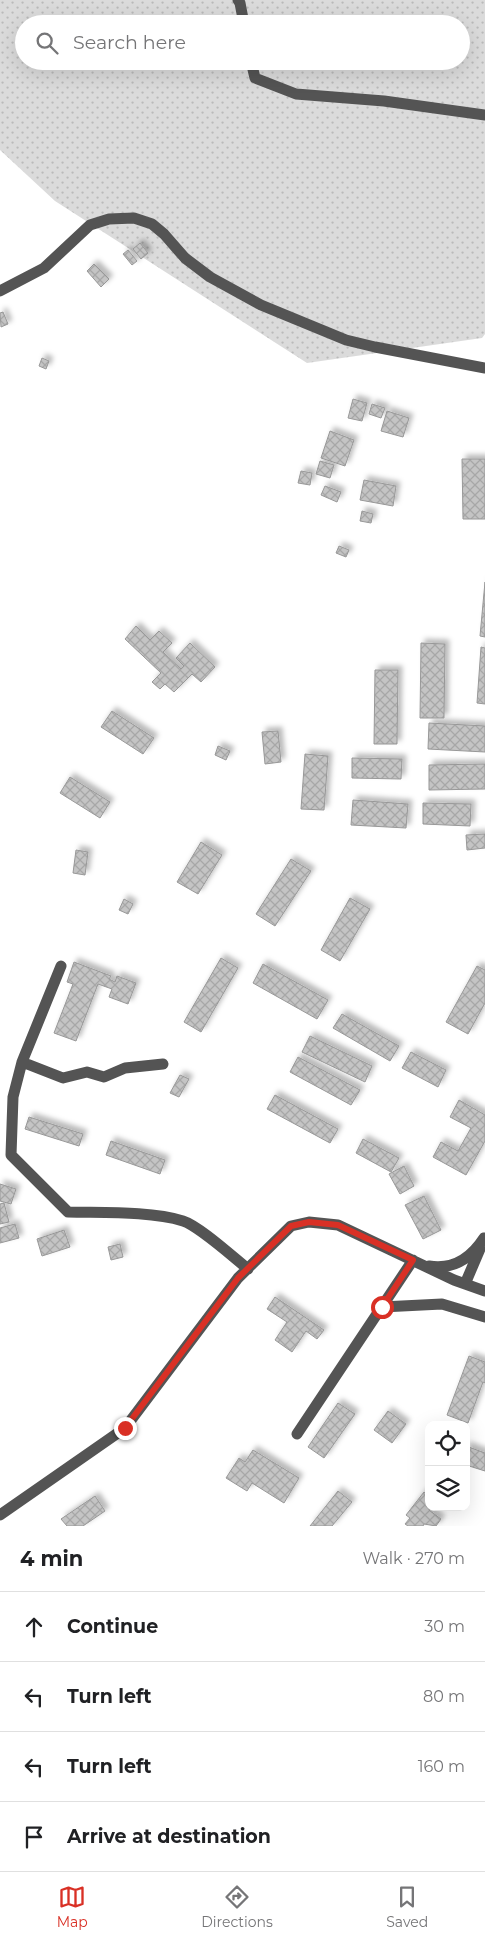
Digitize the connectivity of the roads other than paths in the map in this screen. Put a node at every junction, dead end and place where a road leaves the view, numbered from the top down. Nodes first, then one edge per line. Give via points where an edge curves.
1 (238, 0) edge
2 (242, 15) edge
3 (253, 70) edge
4 (485, 115) edge
5 (0, 291) edge
6 (485, 368) edge
7 (61, 966) dead end
8 (22, 1062) junction
9 (163, 1064) dead end
10 (485, 1237) edge
11 (417, 1263) junction
12 (248, 1269) junction
13 (465, 1284) junction
14 (485, 1292) edge
15 (382, 1307) junction
16 (485, 1317) edge
17 (297, 1434) dead end
18 (0, 1515) edge

1 - 2 street
3 - 4 street via 255,78 296,94 384,101
5 - 6 street via 44,268 90,225 108,218 134,218 152,224 184,258 210,277 260,304 346,340
7 - 8 street
8 - 9 street via 63,1078 87,1072 104,1076 125,1068
8 - 12 street via 13,1098 11,1155 68,1212 146,1215 184,1221
10 - 11 street via 470,1255 451,1266
10 - 13 street
11 - 12 street via 338,1225 309,1222 291,1226
11 - 13 street
11 - 15 street
12 - 18 street via 125,1428
13 - 14 street
15 - 16 street via 442,1304
15 - 17 street

